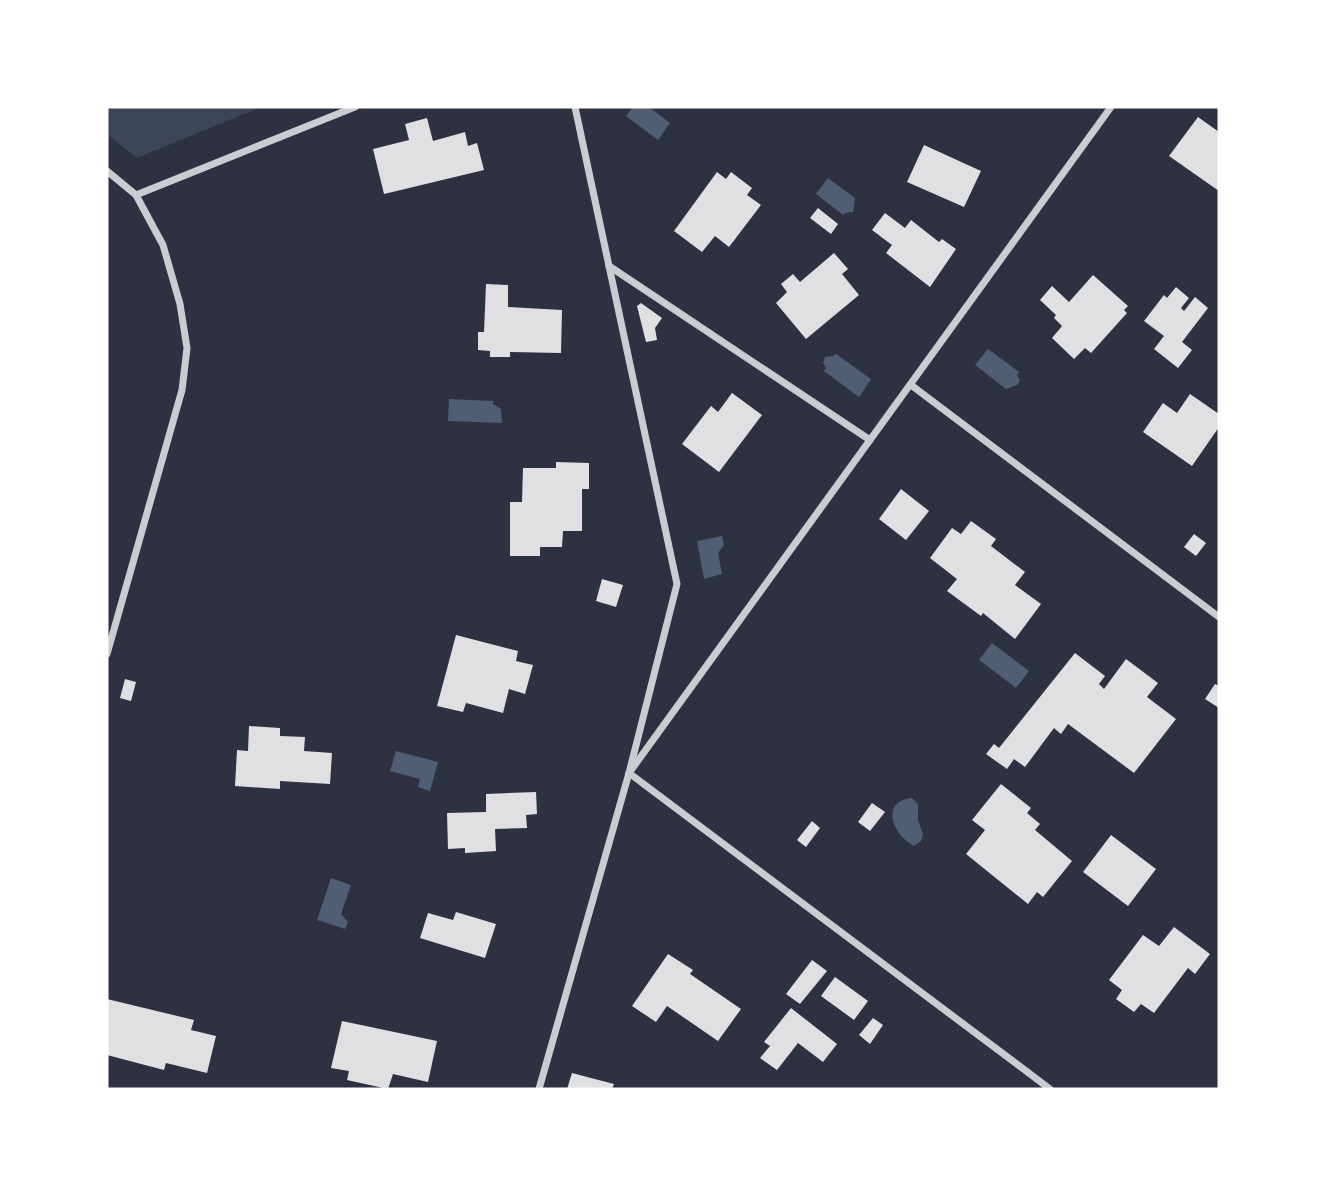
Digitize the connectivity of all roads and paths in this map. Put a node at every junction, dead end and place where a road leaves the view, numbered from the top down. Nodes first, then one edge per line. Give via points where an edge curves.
1 (355, 107) edge
2 (575, 107) edge
3 (1111, 107) edge
4 (107, 171) edge
5 (136, 195) junction
6 (609, 266) junction
7 (911, 385) junction
8 (870, 440) junction
9 (1219, 617) edge
10 (107, 654) edge
11 (629, 773) junction
12 (540, 1089) edge
13 (1050, 1089) edge

1 - 5 street
2 - 6 street
3 - 7 street
4 - 5 street
5 - 10 street via 163,244 187,348 182,390
6 - 8 street
6 - 11 street via 677,584
7 - 8 street
7 - 9 street
8 - 11 street
11 - 12 street
11 - 13 street

